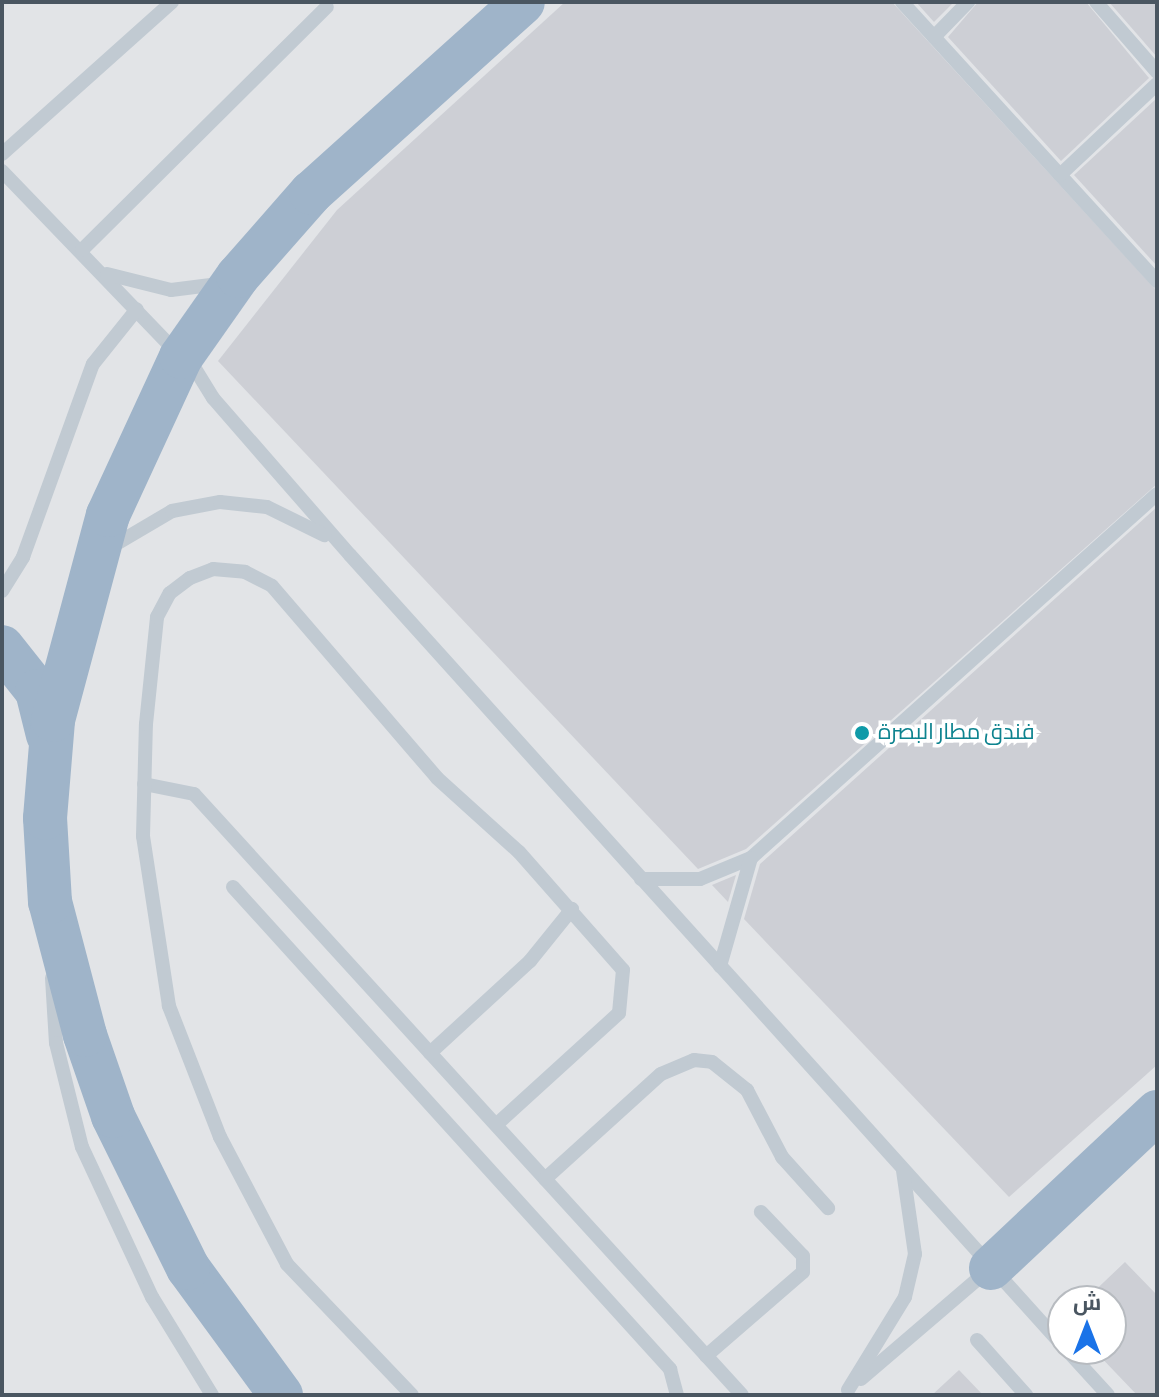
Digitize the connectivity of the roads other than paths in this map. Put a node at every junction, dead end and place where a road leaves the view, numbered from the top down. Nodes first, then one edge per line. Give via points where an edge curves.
1 (172, 2) edge
2 (523, 2) edge
3 (902, 2) edge
4 (968, 2) edge
5 (1096, 2) edge
6 (327, 7) dead end
7 (934, 37) junction
8 (1157, 72) edge
9 (1157, 84) edge
10 (2, 154) edge
11 (2, 171) edge
12 (1060, 175) junction
13 (82, 250) junction
14 (103, 273) junction
15 (238, 276) junction
16 (1157, 281) edge
17 (137, 309) junction
18 (183, 354) junction
19 (1157, 494) edge
20 (350, 555) junction
21 (93, 563) junction
22 (2, 591) edge
23 (2, 647) edge
24 (49, 776) junction
25 (144, 784) junction
26 (751, 858) junction
27 (641, 879) junction
28 (233, 887) dead end
29 (50, 902) junction
30 (572, 909) junction
31 (720, 966) junction
32 (430, 1053) junction
33 (1157, 1112) edge
34 (496, 1125) junction
35 (901, 1166) junction
36 (545, 1179) junction
37 (828, 1208) dead end
38 (761, 1212) dead end
39 (991, 1268) junction
40 (1047, 1329) edge
41 (977, 1340) dead end
42 (706, 1356) junction
43 (1080, 1365) edge
44 (845, 1392) edge
45 (212, 1395) edge
46 (281, 1395) edge
47 (412, 1395) edge
48 (677, 1395) edge
49 (742, 1395) edge
50 (1026, 1395) edge
51 (1108, 1395) edge

1 - 10 lane
2 - 15 highway via 311,193
3 - 7 lane
4 - 7 lane
5 - 8 lane
6 - 13 lane
7 - 12 lane
9 - 12 lane
11 - 13 lane
12 - 16 lane
13 - 14 lane
14 - 15 lane via 171,290
14 - 17 lane
15 - 18 highway
17 - 18 lane
17 - 22 lane via 93,364 23,557
18 - 20 lane via 213,398
18 - 21 highway via 129,461
19 - 26 lane
20 - 21 lane via 312,526 267,507 220,502 172,511 129,531
20 - 27 lane
21 - 24 highway via 67,649
23 - 24 highway via 37,691 47,725
24 - 29 highway
25 - 30 lane via 157,617 170,593 190,578 213,569 245,572 292,606 437,778
25 - 32 lane via 194,794
25 - 47 lane via 157,957 220,1137 287,1264
26 - 27 lane via 700,879
26 - 31 lane
27 - 31 lane
28 - 48 lane via 670,1369
29 - 45 lane via 56,1043 82,1147 152,1297
29 - 46 highway via 85,1035 145,1189 188,1268
30 - 32 lane via 530,961
30 - 34 lane via 623,970 619,1013
31 - 35 lane
32 - 34 lane
33 - 39 highway
34 - 36 lane
35 - 39 lane
35 - 44 lane via 914,1209 915,1254 905,1297
36 - 37 lane via 661,1074 694,1060 712,1062 747,1090 782,1157
36 - 42 lane
38 - 42 lane via 803,1256 803,1272
39 - 40 lane
39 - 44 lane
41 - 50 lane
42 - 49 lane
43 - 51 lane

